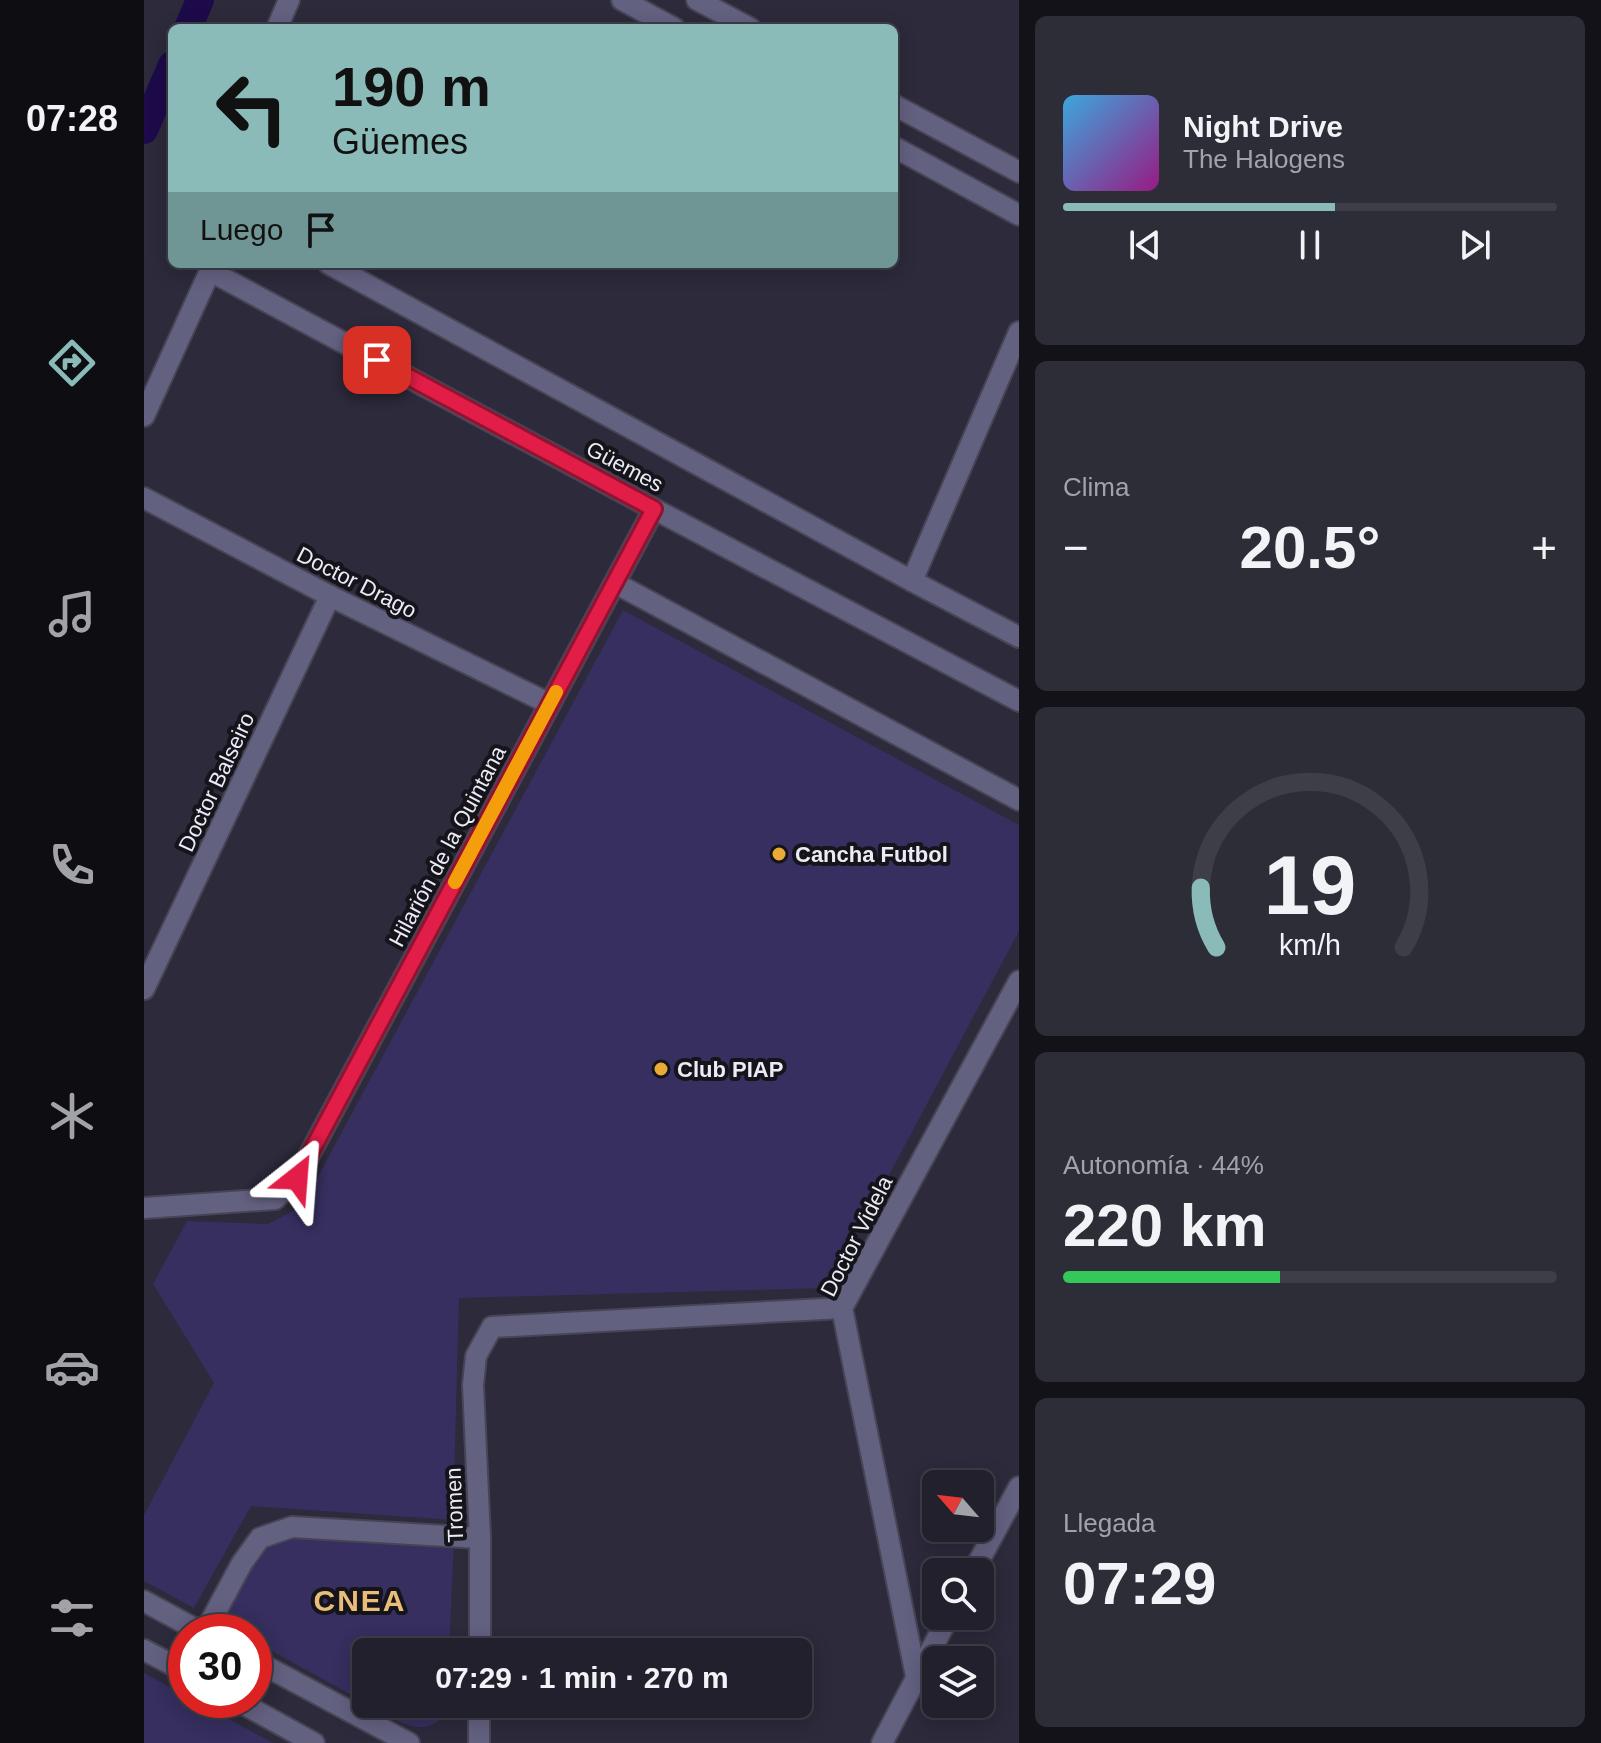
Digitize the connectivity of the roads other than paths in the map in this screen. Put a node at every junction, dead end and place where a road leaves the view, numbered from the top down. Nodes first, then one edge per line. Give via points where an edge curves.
1 (289, 0) edge
2 (622, 0) edge
3 (697, 0) edge
4 (279, 24) edge
5 (667, 24) edge
6 (742, 24) edge
7 (898, 107) edge
8 (898, 149) edge
9 (1019, 172) edge
10 (1019, 215) edge
11 (336, 268) edge
12 (1019, 332) edge
13 (144, 416) edge
14 (144, 498) edge
15 (654, 509) junction
16 (912, 581) junction
17 (615, 583) junction
18 (330, 596) junction
19 (1019, 637) edge
20 (1019, 701) edge
21 (550, 704) junction
22 (1019, 800) edge
23 (1019, 981) edge
24 (144, 989) edge
25 (144, 1208) edge
26 (842, 1308) junction
27 (1019, 1487) edge
28 (480, 1538) junction
29 (981, 1558) edge
30 (144, 1601) edge
31 (169, 1614) edge
32 (213, 1614) edge
33 (941, 1630) edge
34 (480, 1638) edge
35 (144, 1650) edge
36 (168, 1662) edge
37 (272, 1670) edge
38 (916, 1676) junction
39 (269, 1718) edge
40 (479, 1718) edge
41 (314, 1743) edge
42 (409, 1743) edge
43 (479, 1743) edge
44 (882, 1743) edge

1 - 4 street
2 - 5 street
3 - 6 street
7 - 9 street
8 - 10 street
11 - 16 street
12 - 16 street
13 - 15 street, Güemes via 210,271
14 - 18 street, Doctor Drago
15 - 17 street, Hilarión de la Quintana
15 - 20 street, Güemes
16 - 19 street
17 - 21 street, Hilarión de la Quintana
17 - 22 street
18 - 21 street, Doctor Drago
18 - 24 street, Doctor Balseiro
21 - 25 street, Hilarión de la Quintana via 297,1178 275,1199
23 - 26 street, Doctor Videla
26 - 28 street, Tromen via 492,1327 476,1356 473,1385
26 - 38 street, Doctor Videla
27 - 29 street
28 - 32 street via 292,1527 260,1538
28 - 34 street, Tromen
30 - 31 street
33 - 38 street
35 - 36 street
37 - 42 street
38 - 44 street
39 - 41 street
40 - 43 street

